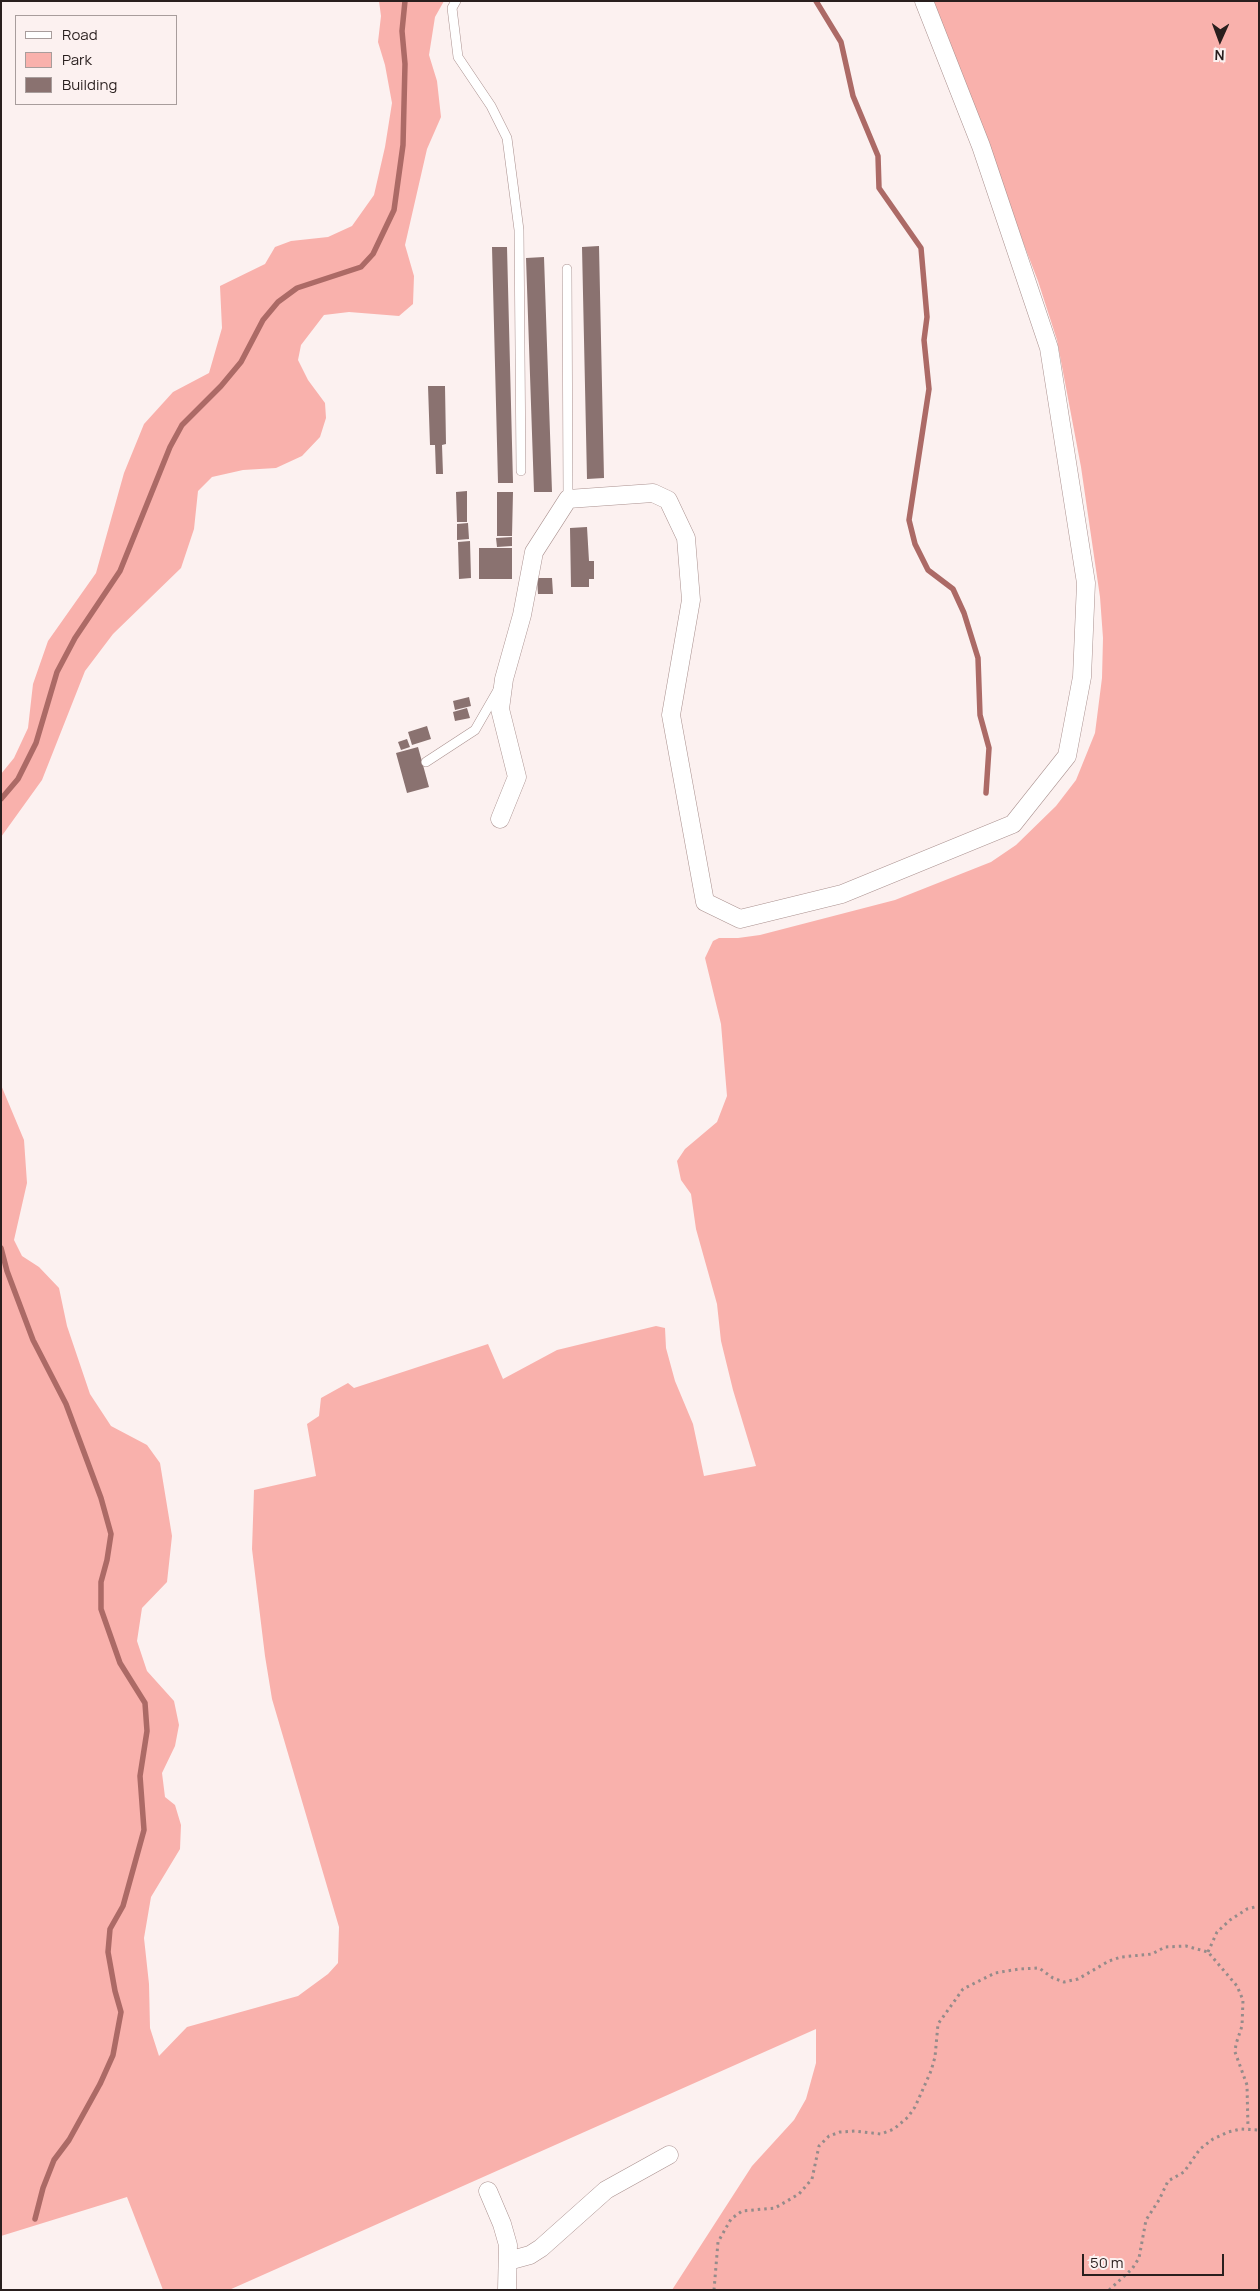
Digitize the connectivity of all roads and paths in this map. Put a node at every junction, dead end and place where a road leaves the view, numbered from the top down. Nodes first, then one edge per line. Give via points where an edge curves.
1 (456, 1) edge
2 (924, 1) edge
3 (566, 269) dead end
4 (521, 471) dead end
5 (568, 499) junction
6 (504, 679) junction
7 (426, 762) dead end
8 (500, 820) dead end
9 (1259, 1906) edge
10 (1208, 1952) junction
11 (1248, 2128) junction
12 (1259, 2130) edge
13 (669, 2155) dead end
14 (488, 2191) dead end
15 (508, 2261) junction
16 (507, 2290) edge
17 (714, 2290) edge
18 (1109, 2290) edge

1 - 4 lane via 452,8 458,57 491,106 507,138 519,230
2 - 5 street via 981,146 1049,348 1086,583 1082,677 1067,756 1013,824 842,894 740,919 705,902 671,715 691,600 686,538 668,500 653,493
3 - 5 lane
5 - 6 street via 534,552 522,615
6 - 7 lane via 475,730
6 - 8 street via 500,709 517,776
9 - 10 path via 1247,1909 1230,1920 1217,1932
10 - 11 path via 1237,1986 1243,2000 1242,2026 1235,2052 1247,2085
10 - 17 path via 1170,1946 1152,1954 1109,1961 1070,1981 1059,1981 1039,1968 1030,1968 995,1973 971,1984 959,1993 938,2024 931,2072 908,2117 894,2129 881,2134 855,2131 828,2136 819,2146 812,2179 800,2194 775,2208 738,2212 718,2242
11 - 12 path
11 - 18 path via 1213,2139 1200,2149 1184,2172 1168,2181 1146,2220 1139,2258
13 - 15 street via 606,2190 541,2248
14 - 15 street via 505,2234
15 - 16 street

